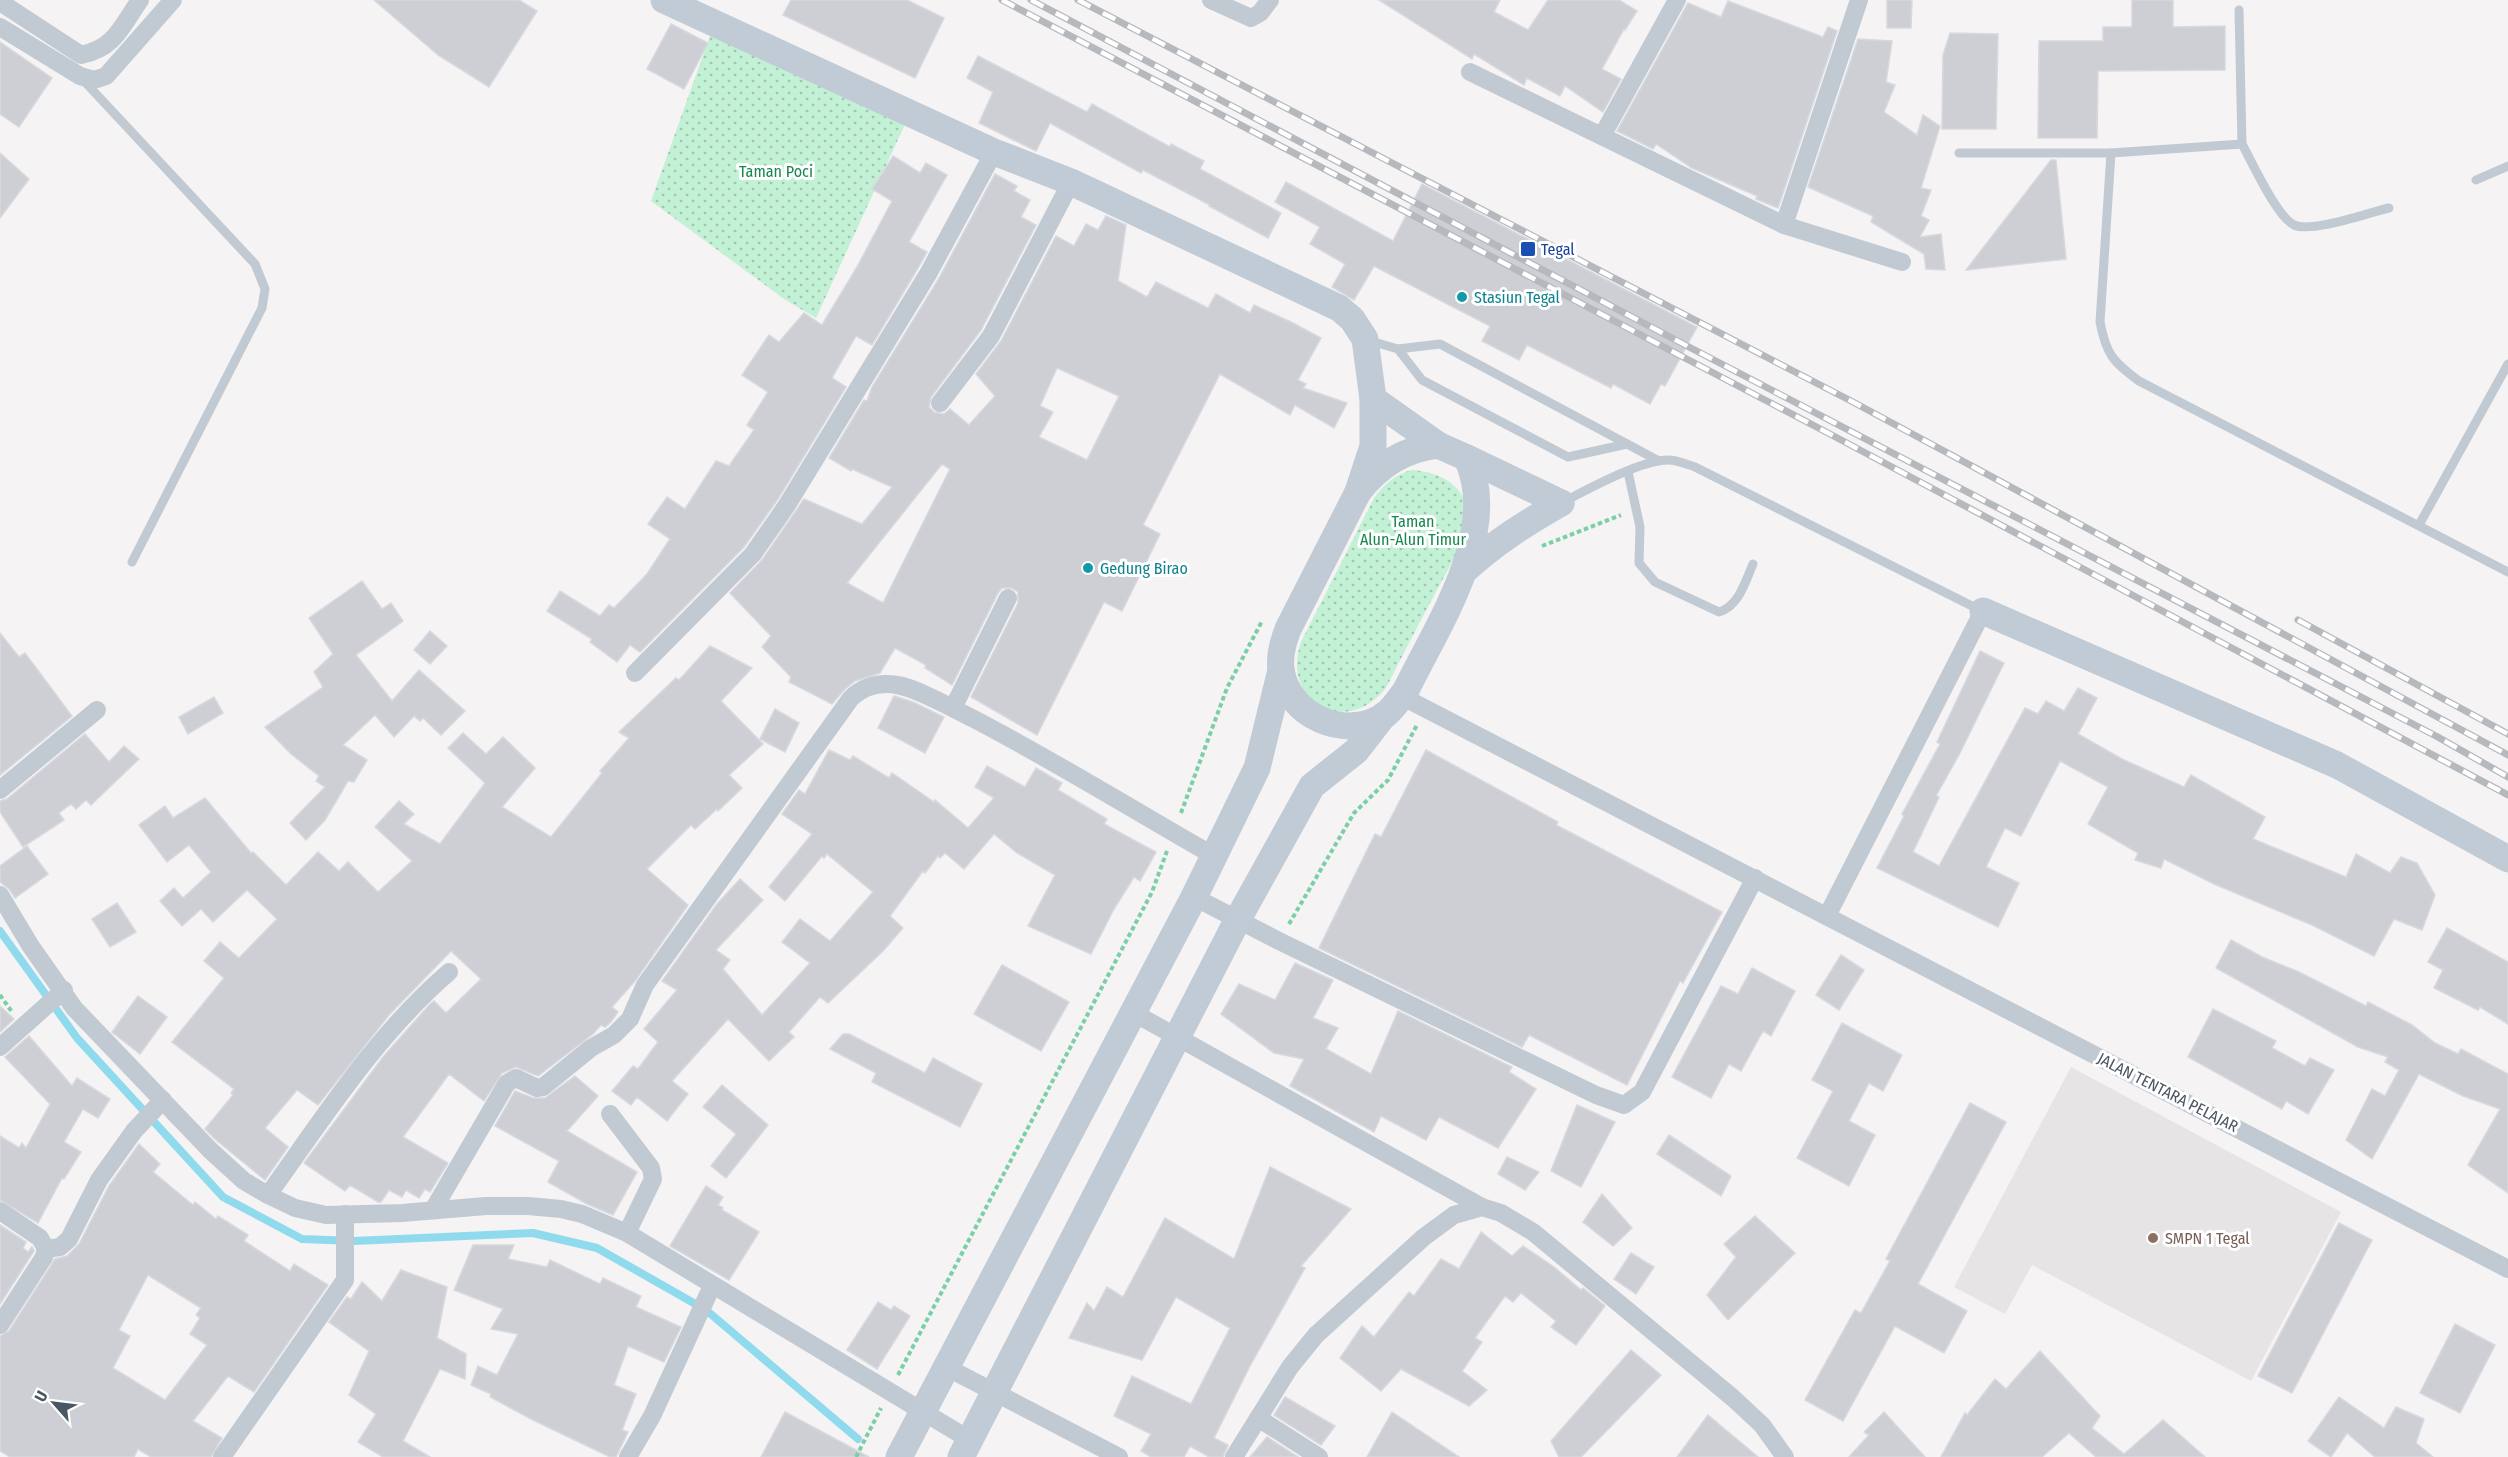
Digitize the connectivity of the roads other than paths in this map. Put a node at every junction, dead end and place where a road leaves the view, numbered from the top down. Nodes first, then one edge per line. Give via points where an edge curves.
1 (140, 0) edge
2 (173, 0) edge
3 (664, 0) edge
4 (1211, 0) edge
5 (1270, 0) edge
6 (1677, 0) edge
7 (1859, 0) edge
8 (0, 2) edge
9 (2239, 10) dead end
10 (0, 27) edge
11 (1470, 72) dead end
12 (80, 76) junction
13 (1602, 136) junction
14 (2242, 144) junction
15 (994, 152) junction
16 (1959, 153) dead end
17 (2111, 153) junction
18 (2508, 165) edge
19 (2476, 180) dead end
20 (1071, 182) junction
21 (2389, 208) dead end
22 (1784, 225) junction
23 (1902, 262) dead end
24 (1365, 339) junction
25 (1398, 349) junction
26 (2508, 364) edge
27 (1373, 399) junction
28 (940, 403) dead end
29 (1627, 444) junction
30 (1438, 445) junction
31 (1467, 458) junction
32 (1659, 461) junction
33 (1628, 472) junction
34 (1358, 492) junction
35 (1561, 503) junction
36 (2419, 525) junction
37 (132, 562) dead end
38 (1753, 564) dead end
39 (1463, 572) junction
40 (2508, 572) edge
41 (1008, 597) dead end
42 (1983, 611) junction
43 (1281, 670) junction
44 (635, 673) dead end
45 (1393, 705) junction
46 (953, 708) junction
47 (97, 710) dead end
48 (0, 790) edge
49 (1214, 856) junction
50 (2508, 859) edge
51 (1755, 878) junction
52 (0, 895) edge
53 (1194, 897) junction
54 (1827, 916) junction
55 (1238, 920) junction
56 (449, 972) dead end
57 (59, 993) junction
58 (1132, 1012) junction
59 (1177, 1037) junction
60 (0, 1047) edge
61 (159, 1105) junction
62 (610, 1114) dead end
63 (268, 1195) junction
64 (1482, 1206) junction
65 (433, 1210) junction
66 (0, 1211) edge
67 (344, 1216) junction
68 (627, 1233) junction
69 (46, 1249) junction
70 (2508, 1269) edge
71 (711, 1290) junction
72 (0, 1325) edge
73 (946, 1367) junction
74 (994, 1393) junction
75 (921, 1412) junction
76 (1258, 1418) junction
77 (965, 1449) edge
78 (222, 1457) edge
79 (628, 1457) edge
80 (899, 1457) edge
81 (1119, 1457) edge
82 (1234, 1457) edge
83 (1319, 1457) edge
84 (1785, 1457) edge

1 - 8 street via 110,44 81,55
2 - 12 street via 106,76 94,80
3 - 15 street
4 - 5 street via 1248,18 1260,13
6 - 13 street
7 - 22 street
9 - 14 lane
10 - 12 street
11 - 13 street
12 - 37 lane via 255,264 265,288 262,308
13 - 22 street
14 - 17 lane
14 - 21 lane via 2283,217 2295,225 2313,226
15 - 20 street
15 - 44 street via 928,274 787,505 753,554
16 - 17 lane
17 - 36 lane via 2100,322 2104,343 2116,364 2139,381
18 - 19 lane
20 - 24 street via 1339,308
20 - 28 street via 990,336
22 - 23 street
24 - 25 lane
24 - 27 street
25 - 29 lane via 1440,344
25 - 29 lane via 1422,380 1568,457
26 - 36 lane
27 - 30 street
27 - 34 street via 1373,446
29 - 32 lane
30 - 31 street
30 - 34 street via 1419,447 1388,463 1372,474
31 - 35 street
31 - 39 street via 1475,476 1478,510
32 - 33 lane
32 - 42 lane via 1695,467
33 - 35 lane
33 - 38 lane via 1640,527 1639,563 1655,582 1719,612 1735,602
34 - 43 street via 1287,628
35 - 39 street via 1515,530
36 - 40 lane
39 - 45 street
41 - 46 street
42 - 50 street via 2337,765
42 - 54 street
43 - 45 street via 1287,690 1300,707 1337,725 1358,725
43 - 49 street via 1257,768
45 - 51 street, JALAN TENTARA PELAJAR
45 - 55 street via 1356,751 1312,786
46 - 49 street
46 - 65 street via 897,685 871,685 851,698 645,985 630,1019 543,1087 516,1078 507,1083
47 - 48 street
49 - 53 street
51 - 54 street, JALAN TENTARA PELAJAR
51 - 55 street via 1642,1092 1624,1105 1596,1095
52 - 57 street
53 - 55 street
53 - 58 street
54 - 70 street, JALAN TENTARA PELAJAR
55 - 59 street
56 - 63 street via 390,1031 351,1079
57 - 60 street
57 - 61 street
58 - 59 street
58 - 73 street
59 - 64 street
59 - 74 street
61 - 63 street via 244,1181
61 - 69 street via 134,1131 99,1180 69,1239 60,1247
62 - 68 street via 651,1168 653,1179
63 - 67 street via 311,1213
64 - 76 street via 1454,1215 1424,1237 1316,1335
64 - 84 street via 1533,1232 1733,1398 1762,1425
65 - 67 street
65 - 68 street via 528,1206 561,1209
66 - 69 street via 40,1238
67 - 78 street via 345,1280
68 - 71 street
69 - 72 street
71 - 75 street
71 - 79 street via 652,1416
73 - 74 street
73 - 75 street
74 - 77 street
74 - 81 street
75 - 77 street
75 - 80 street
76 - 82 street
76 - 83 street

